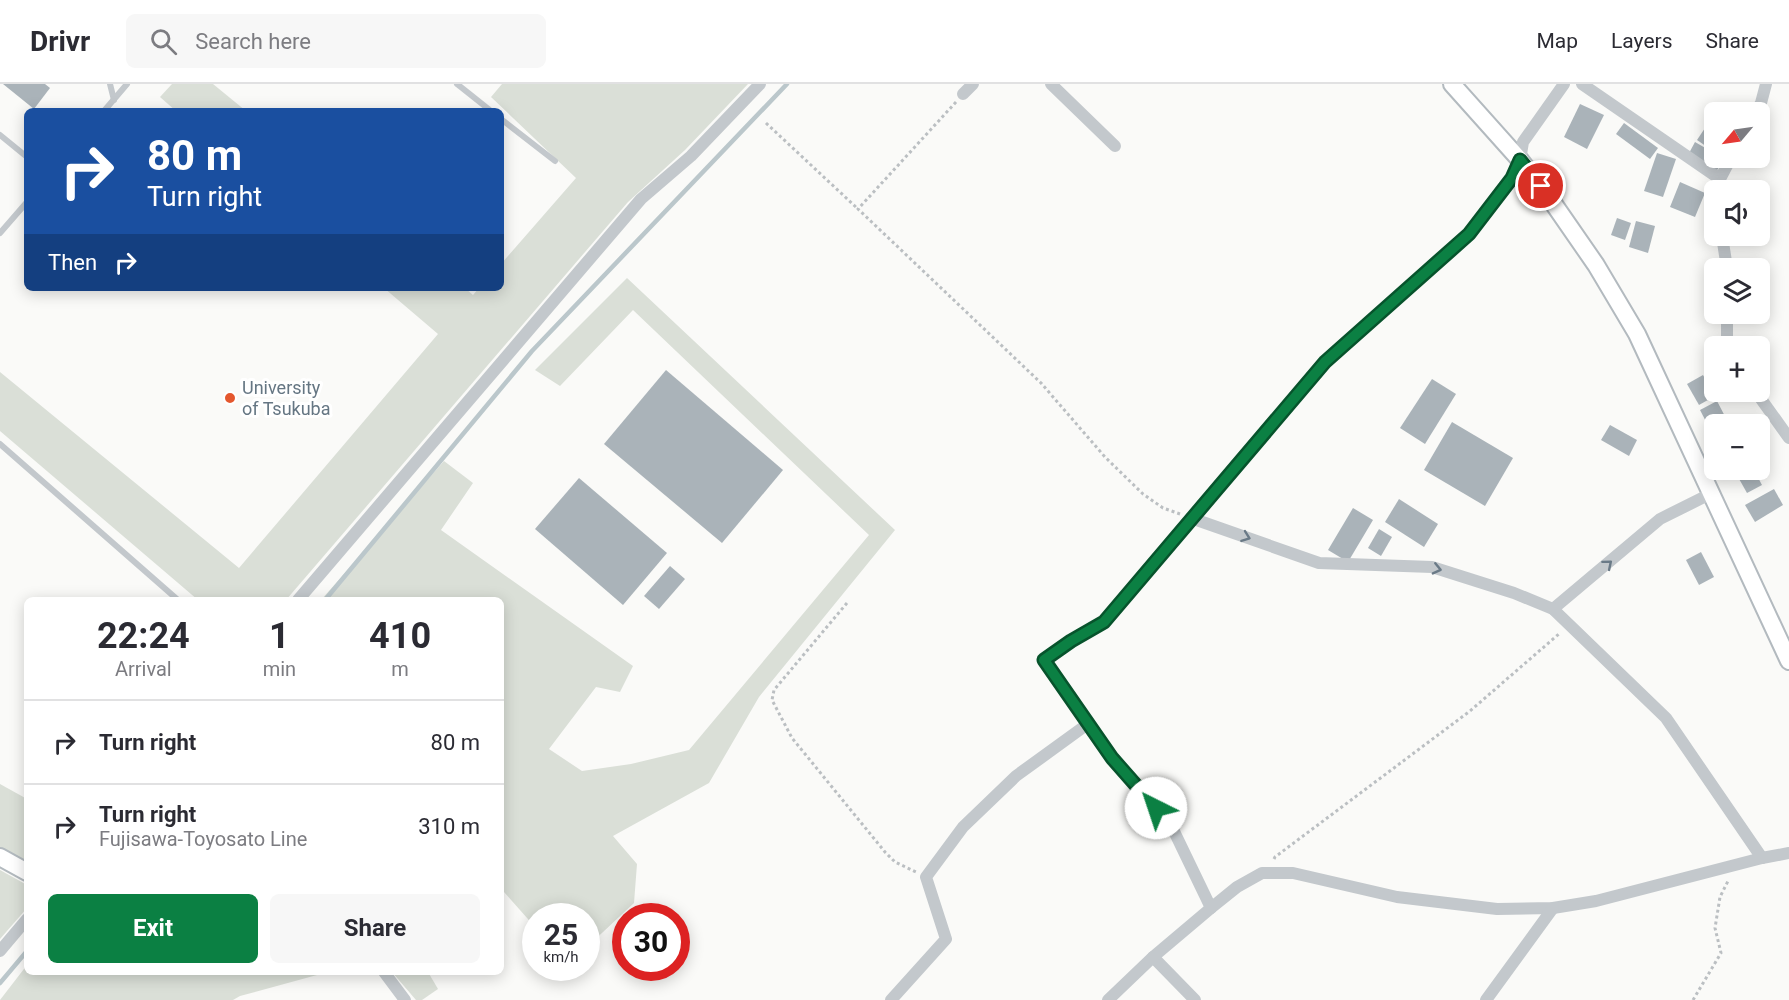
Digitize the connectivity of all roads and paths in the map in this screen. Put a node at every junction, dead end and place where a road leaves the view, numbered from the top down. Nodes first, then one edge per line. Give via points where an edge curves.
1 (110, 84) edge
2 (127, 84) edge
3 (457, 84) edge
4 (760, 84) edge
5 (973, 84) edge
6 (1051, 84) edge
7 (1452, 84) edge
8 (1563, 84) edge
9 (1582, 84) edge
10 (1766, 84) edge
11 (963, 94) joint
12 (114, 100) junction
13 (1761, 102) edge
14 (107, 108) edge
15 (487, 108) edge
16 (504, 121) edge
17 (766, 123) dead end
18 (0, 135) edge
19 (1115, 146) dead end
20 (24, 155) edge
21 (1520, 160) junction
22 (555, 161) dead end
23 (1714, 180) edge
24 (24, 206) edge
25 (858, 209) junction
26 (0, 234) edge
27 (1763, 402) edge
28 (1789, 438) edge
29 (0, 444) edge
30 (1712, 493) junction
31 (1191, 518) junction
32 (175, 597) edge
33 (301, 597) edge
34 (847, 603) dead end
35 (1553, 609) junction
36 (1569, 624) junction
37 (1789, 661) edge
38 (1089, 723) junction
39 (1789, 853) edge
40 (0, 857) edge
41 (1762, 858) junction
42 (1736, 866) junction
43 (24, 870) edge
44 (1272, 873) junction
45 (926, 877) junction
46 (1211, 908) junction
47 (1552, 908) junction
48 (24, 923) edge
49 (0, 951) edge
50 (1154, 957) junction
51 (386, 975) edge
52 (405, 1000) edge
53 (891, 1000) edge
54 (1108, 1000) edge
55 (1195, 1000) edge
56 (1486, 1000) edge
57 (1693, 1000) edge

1 - 12 lane
2 - 12 lane
3 - 15 lane
4 - 33 street via 691,156 641,199
5 - 11 street
6 - 19 street
7 - 21 main road
8 - 21 street via 1523,142
9 - 23 street
10 - 13 street
11 - 25 path
12 - 14 lane
16 - 22 lane
17 - 25 path
18 - 20 lane
21 - 30 main road via 1596,265 1636,334
21 - 31 street via 1512,178 1469,234 1325,362
24 - 26 lane
25 - 31 path via 1041,383 1143,494 1163,508
27 - 28 street
29 - 32 lane
35 -> 30 street via 1660,519
30 - 37 main road
31 -> 35 street via 1319,563 1432,567
31 - 38 street via 1104,622 1044,660
34 - 45 path via 774,690 772,700 792,738 885,852 895,862
35 - 36 street
36 - 41 street via 1666,718
36 - 44 path via 1470,711 1275,857
38 - 45 street via 1008,784 963,826
38 - 46 street via 1112,758 1171,825
39 - 41 street
40 - 43 main road
41 - 42 street
42 - 47 street
42 - 57 path via 1720,897 1714,928 1720,953
44 - 46 street via 1262,873 1237,887
44 - 47 street via 1293,873 1396,897 1497,909
45 - 53 street via 946,939
46 - 50 street
47 - 56 street
48 - 49 street
50 - 54 street
50 - 55 street
51 - 52 street

